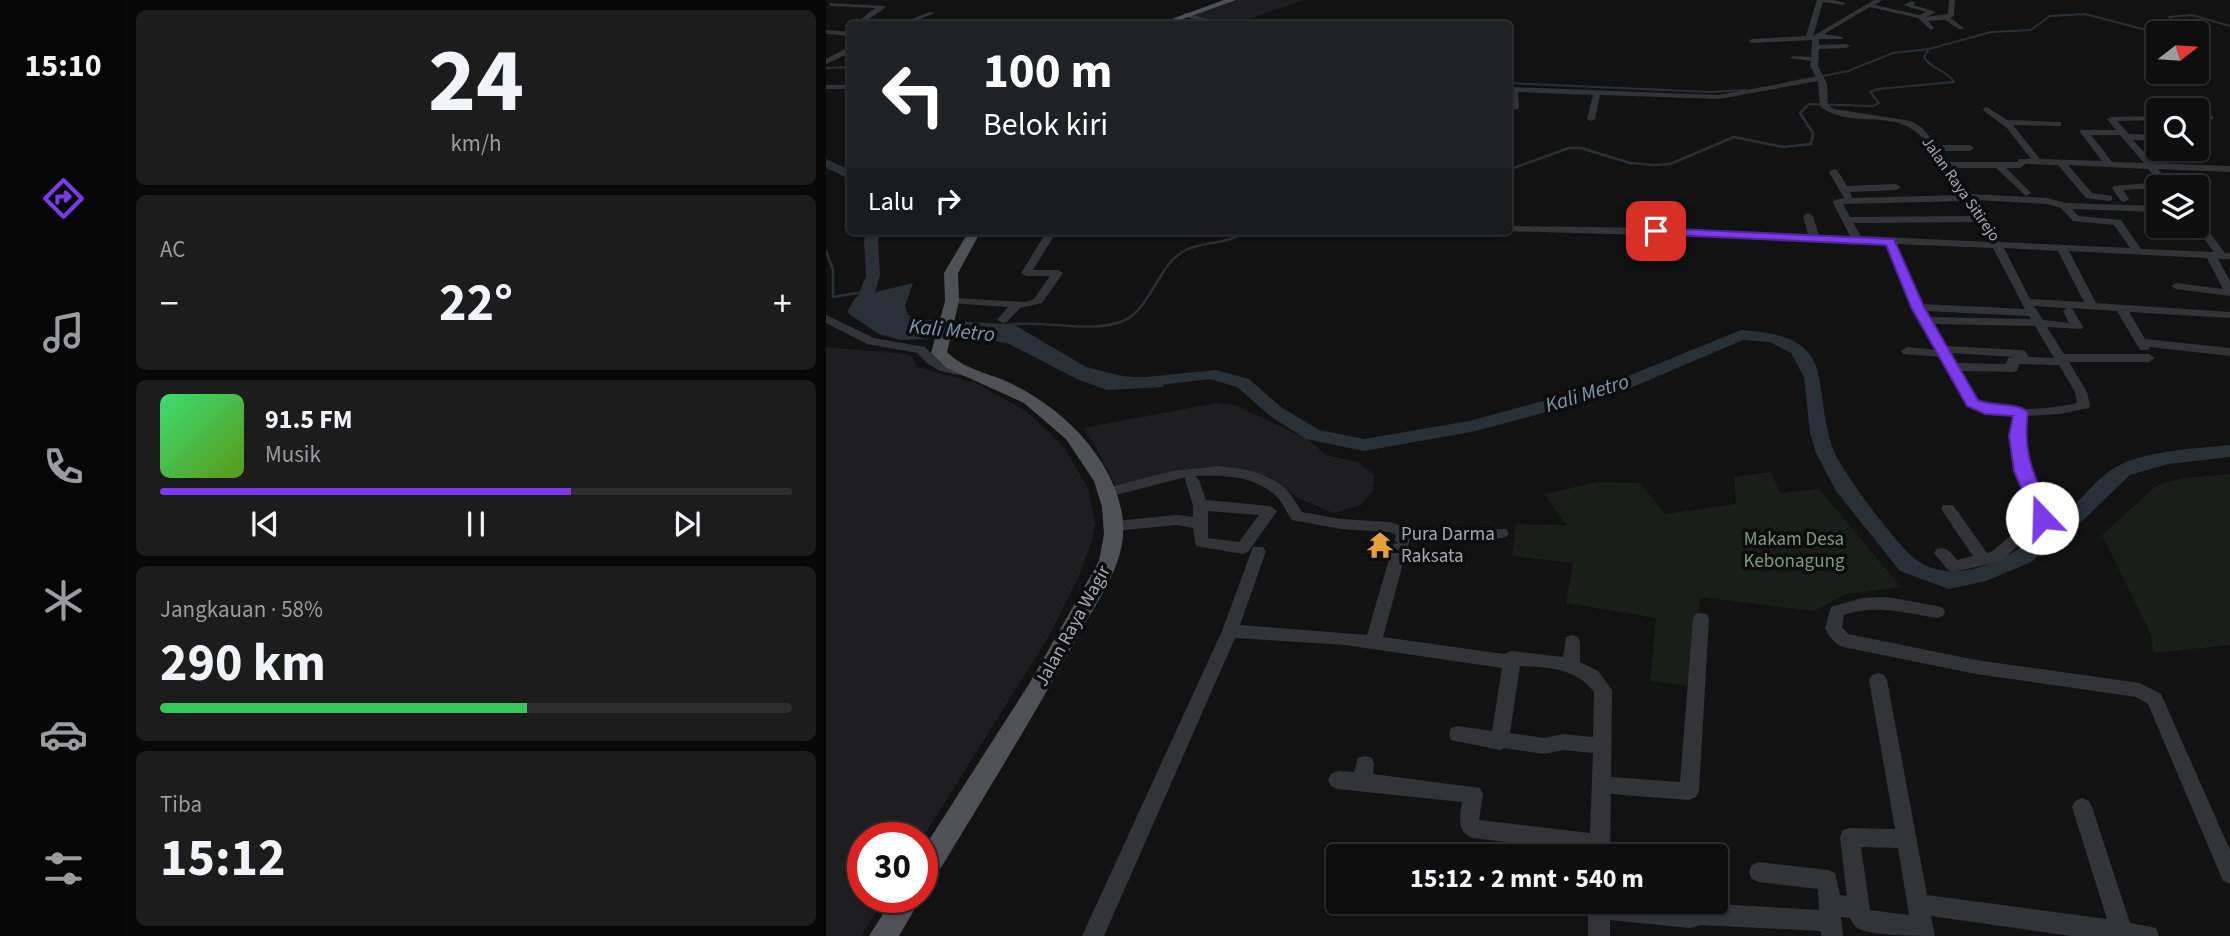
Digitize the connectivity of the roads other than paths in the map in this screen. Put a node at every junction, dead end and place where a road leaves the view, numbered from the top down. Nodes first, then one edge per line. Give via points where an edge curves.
1 (843, 0) edge
2 (1232, 0) edge
3 (1821, 0) edge
4 (1879, 0) edge
5 (1952, 0) edge
6 (1843, 3) dead end
7 (1912, 3) dead end
8 (828, 5) edge
9 (1868, 5) junction
10 (932, 13) dead end
11 (1927, 14) junction
12 (1185, 15) junction
13 (861, 20) edge
14 (910, 21) edge
15 (1170, 21) edge
16 (1209, 21) dead end
17 (1961, 28) dead end
18 (847, 29) edge
19 (1931, 29) dead end
20 (826, 32) edge
21 (838, 33) junction
22 (847, 34) edge
23 (826, 38) edge
24 (1841, 38) dead end
25 (1815, 40) junction
26 (1752, 41) dead end
27 (1846, 46) dead end
28 (829, 51) dead end
29 (847, 51) edge
30 (847, 52) edge
31 (1793, 58) dead end
32 (1814, 58) junction
33 (826, 62) edge
34 (1819, 77) junction
35 (826, 87) edge
36 (847, 87) edge
37 (1512, 89) edge
38 (1597, 92) junction
39 (1512, 94) edge
40 (1515, 108) dead end
41 (1987, 109) dead end
42 (2146, 118) edge
43 (1591, 119) dead end
44 (2006, 122) junction
45 (2058, 124) dead end
46 (2126, 135) junction
47 (2146, 137) edge
48 (1934, 148) junction
49 (1970, 148) dead end
50 (2037, 161) junction
51 (2061, 163) junction
52 (2109, 164) junction
53 (1947, 165) junction
54 (2127, 165) junction
55 (1999, 166) junction
56 (2154, 166) junction
57 (2168, 167) junction
58 (2230, 169) edge
59 (1835, 172) dead end
60 (2160, 175) edge
61 (2175, 175) edge
62 (2136, 176) dead end
63 (2146, 185) edge
64 (1896, 187) dead end
65 (1845, 189) junction
66 (2026, 192) dead end
67 (1967, 198) junction
68 (2124, 199) junction
69 (1850, 201) junction
70 (2065, 206) junction
71 (2131, 208) junction
72 (2146, 209) edge
73 (1808, 216) dead end
74 (1980, 219) junction
75 (1847, 220) junction
76 (1512, 229) edge
77 (973, 235) edge
78 (1050, 235) edge
79 (2208, 238) edge
80 (1815, 240) junction
81 (1857, 241) junction
82 (1890, 242) junction
83 (1997, 245) junction
84 (2061, 247) junction
85 (2137, 250) junction
86 (2221, 256) edge
87 (2176, 286) dead end
88 (2230, 290) edge
89 (1017, 304) junction
90 (2091, 305) junction
91 (1918, 307) junction
92 (951, 308) junction
93 (2122, 308) junction
94 (2069, 311) dead end
95 (2034, 315) junction
96 (2230, 315) edge
97 (826, 318) edge
98 (1003, 320) dead end
99 (1925, 320) junction
100 (2141, 342) junction
101 (1907, 351) dead end
102 (1945, 351) junction
103 (2228, 355) edge
104 (2025, 360) junction
105 (2061, 360) junction
106 (1954, 367) junction
107 (975, 374) junction
108 (2021, 412) junction
109 (1192, 480) dead end
110 (2030, 489) junction
111 (1108, 492) junction
112 (2051, 505) dead end
113 (1948, 509) dead end
114 (1115, 526) junction
115 (1405, 532) junction
116 (1502, 533) dead end
117 (1258, 551) dead end
118 (1942, 553) dead end
119 (1983, 559) junction
120 (1937, 612) dead end
121 (1701, 620) dead end
122 (1230, 631) junction
123 (1572, 642) dead end
124 (1373, 643) junction
125 (1512, 659) junction
126 (1571, 665) junction
127 (1878, 680) dead end
128 (1458, 734) dead end
129 (1500, 742) junction
130 (1601, 746) junction
131 (1338, 780) dead end
132 (1600, 785) junction
133 (2082, 807) dead end
134 (1907, 839) junction
135 (1562, 844) edge
136 (1600, 844) edge
137 (938, 849) edge
138 (1759, 872) dead end
139 (2230, 874) edge
140 (1919, 904) junction
141 (1728, 910) edge
142 (1859, 910) junction
143 (898, 913) edge
144 (1599, 914) edge
145 (1667, 914) edge
146 (1693, 914) edge
147 (1831, 920) edge
148 (1923, 932) edge
149 (2102, 932) edge
150 (883, 936) edge
151 (1093, 936) edge
152 (1598, 936) edge
153 (2148, 936) edge

1 - 8 street
2 - 12 main road
3 - 6 street
3 - 25 street
4 - 9 street
5 - 11 street via 1951,16
7 - 11 street via 1906,5
8 - 13 street via 885,6
9 - 11 street
9 - 25 street
10 - 14 street
11 - 17 street via 1946,18
11 - 19 street
12 - 15 main road
12 - 16 street
18 - 21 street
20 - 21 street
21 - 22 street
21 - 23 street
24 - 25 street
25 - 26 street
25 - 27 street
25 - 32 street
28 - 29 street
30 - 33 street
31 - 32 street
32 - 34 street
34 - 38 street via 1729,96
34 - 48 street, Jalan Raya Sitirejo via 1824,85 1823,102 1833,111 1912,124
35 - 36 street
37 - 38 street
38 - 43 street
39 - 40 street
41 - 44 street
42 - 46 street via 2110,119
44 - 45 street
44 - 50 street
46 - 47 street
46 - 52 street via 2084,132
46 - 56 street
48 - 49 street
48 - 53 street, Jalan Raya Sitirejo
50 - 51 street
50 - 55 street
51 - 52 street
51 - 68 street via 2089,196
52 - 54 street
53 - 55 street
53 - 67 street, Jalan Raya Sitirejo
54 - 56 street
54 - 62 street
55 - 66 street
56 - 57 street
56 - 60 street
57 - 58 street
57 - 61 street
59 - 65 street
63 - 68 street via 2117,188
64 - 65 street
65 - 69 street
67 - 69 street
67 - 70 street via 2050,201
67 - 74 street, Jalan Raya Sitirejo
68 - 71 street
69 - 75 street via 1837,201
70 - 71 street
70 - 85 street via 2076,219 2117,222
71 - 72 street
73 - 80 street
74 - 75 street
74 - 83 street, Jalan Raya Sitirejo
75 - 81 street
76 - 80 street
77 - 92 main road, Jalan Raya Wagir via 951,273
78 - 89 street via 1026,273 1058,274 1038,301
79 - 86 street
80 - 81 street
81 - 82 street
82 - 83 street
82 - 91 street
83 - 84 street, Jalan Raya Sitirejo
83 - 95 street
84 - 85 street, Jalan Raya Sitirejo
84 - 90 street
85 - 86 street, Jalan Raya Sitirejo
86 - 88 street
87 - 88 street
89 - 92 street
89 - 98 street
90 - 93 street
90 - 95 street
91 - 95 street
91 - 99 street
92 - 107 main road, Jalan Raya Wagir via 940,346 944,359
93 - 96 street
93 - 100 street
94 - 95 street via 2083,327
95 - 99 street
95 - 105 street
97 - 107 street via 871,341 921,350 930,363 947,371
99 - 102 street
100 - 103 street
100 - 105 street via 2149,358
101 - 102 street
102 - 104 street via 2021,354
102 - 106 street
104 - 105 street
104 - 106 street via 2012,361 2010,369
105 - 108 street via 2085,402 2078,407
106 - 108 street via 1975,405
107 - 111 main road, Jalan Raya Wagir via 1018,394 1068,432 1086,451
108 - 110 street via 2017,436
109 - 114 street via 1200,514
110 - 112 street
110 - 119 street via 2042,518 2003,552
111 - 114 main road, Jalan Raya Wagir
111 - 115 street via 1188,472 1234,472 1280,491 1297,516
113 - 119 street
114 - 137 main road, Jalan Raya Wagir via 1109,561
115 - 116 street
115 - 124 street
117 - 122 street
118 - 119 street via 1954,566
120 - 139 street via 1868,603 1837,611 1833,628 1843,640 2060,681 2112,684 2147,694 2161,712
121 - 132 street via 1689,791
122 - 124 street
122 - 151 street
123 - 126 street
124 - 125 street
125 - 126 street
125 - 129 street
126 - 130 street via 1591,675 1602,690
127 - 134 street
128 - 129 street
129 - 130 street
130 - 132 street
131 - 135 street via 1363,773 1470,792 1475,797 1469,824 1473,830
132 - 136 street
133 - 149 street
134 - 140 street
134 - 142 street via 1850,837
138 - 147 street via 1826,878
140 - 148 street
140 - 149 street
141 - 147 street
142 - 147 street
142 - 148 street via 1864,920
143 - 150 main road
144 - 152 street
145 - 146 street
149 - 153 street

